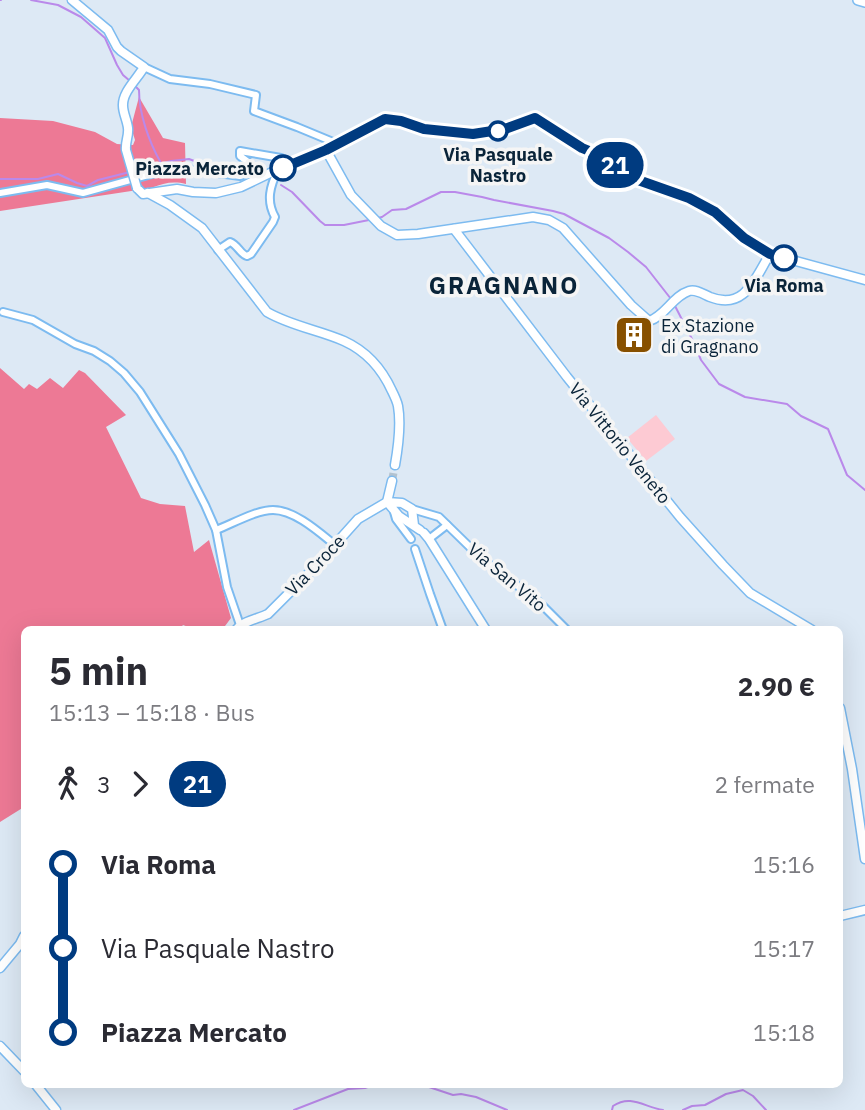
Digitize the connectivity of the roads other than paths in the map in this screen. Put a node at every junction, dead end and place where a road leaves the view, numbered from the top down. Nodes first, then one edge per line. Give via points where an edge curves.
1 (72, 0) edge
2 (858, 0) edge
3 (865, 2) edge
4 (142, 71) junction
5 (338, 144) junction
6 (326, 150) junction
7 (291, 163) junction
8 (278, 170) junction
9 (172, 190) junction
10 (148, 192) junction
11 (0, 193) edge
12 (170, 205) junction
13 (454, 229) junction
14 (218, 250) junction
15 (770, 254) junction
16 (865, 280) edge
17 (3, 312) dead end
18 (395, 466) tunnel mouth
19 (392, 481) tunnel mouth
20 (387, 502) junction
21 (412, 509) junction
22 (394, 510) junction
23 (447, 525) junction
24 (216, 530) junction
25 (422, 532) junction
26 (411, 539) dead end
27 (335, 545) junction
28 (415, 549) dead end
29 (238, 626) edge
30 (240, 626) edge
31 (442, 626) edge
32 (483, 626) edge
33 (563, 626) edge
34 (805, 626) edge
35 (843, 723) edge
36 (865, 859) edge
37 (863, 911) edge
38 (843, 915) edge
39 (21, 942) edge
40 (0, 968) edge
41 (0, 1046) edge
42 (21, 1068) edge
43 (38, 1088) edge
44 (56, 1110) edge

1 - 4 street via 108,30
2 - 3 main road
4 - 5 street via 256,95 254,111
4 - 10 street, bridge via 122,103 128,129 125,144 137,188 143,194
5 - 6 street
5 - 15 street via 385,119 473,134 535,118 638,180 715,212
6 - 7 street
6 - 13 street via 351,195 381,226 397,235
7 - 8 street
7 - 11 street via 240,151 248,162 246,174 240,176 170,169 83,193 47,185
8 - 9 street via 216,193
8 - 14 street via 270,198 275,217 251,254 243,255 230,242
9 - 10 street
9 - 12 street via 167,201
10 - 12 street
12 - 14 street via 198,224
13 - 15 street via 533,217 549,220 563,228 649,321 694,290 723,300 739,298
13 - 34 street, Via Vittorio Veneto via 697,537 750,593
14 - 18 street via 267,312 342,340 377,365 398,404
15 - 16 street
17 - 24 street via 33,320 94,351 124,373 179,454
19 - 20 street
20 - 21 street
20 - 22 street
20 - 27 street, Via Croce via 358,519
21 - 23 street, Via San Vito via 439,517
21 - 25 street
22 - 25 street
22 - 26 street
23 - 25 street
23 - 33 street, Via San Vito
24 - 27 street via 275,510 289,513
24 - 29 street
25 - 32 street
27 - 30 street, Via Croce via 268,614
28 - 31 street
35 - 36 street
37 - 38 street
39 - 40 street
41 - 42 street
43 - 44 street

